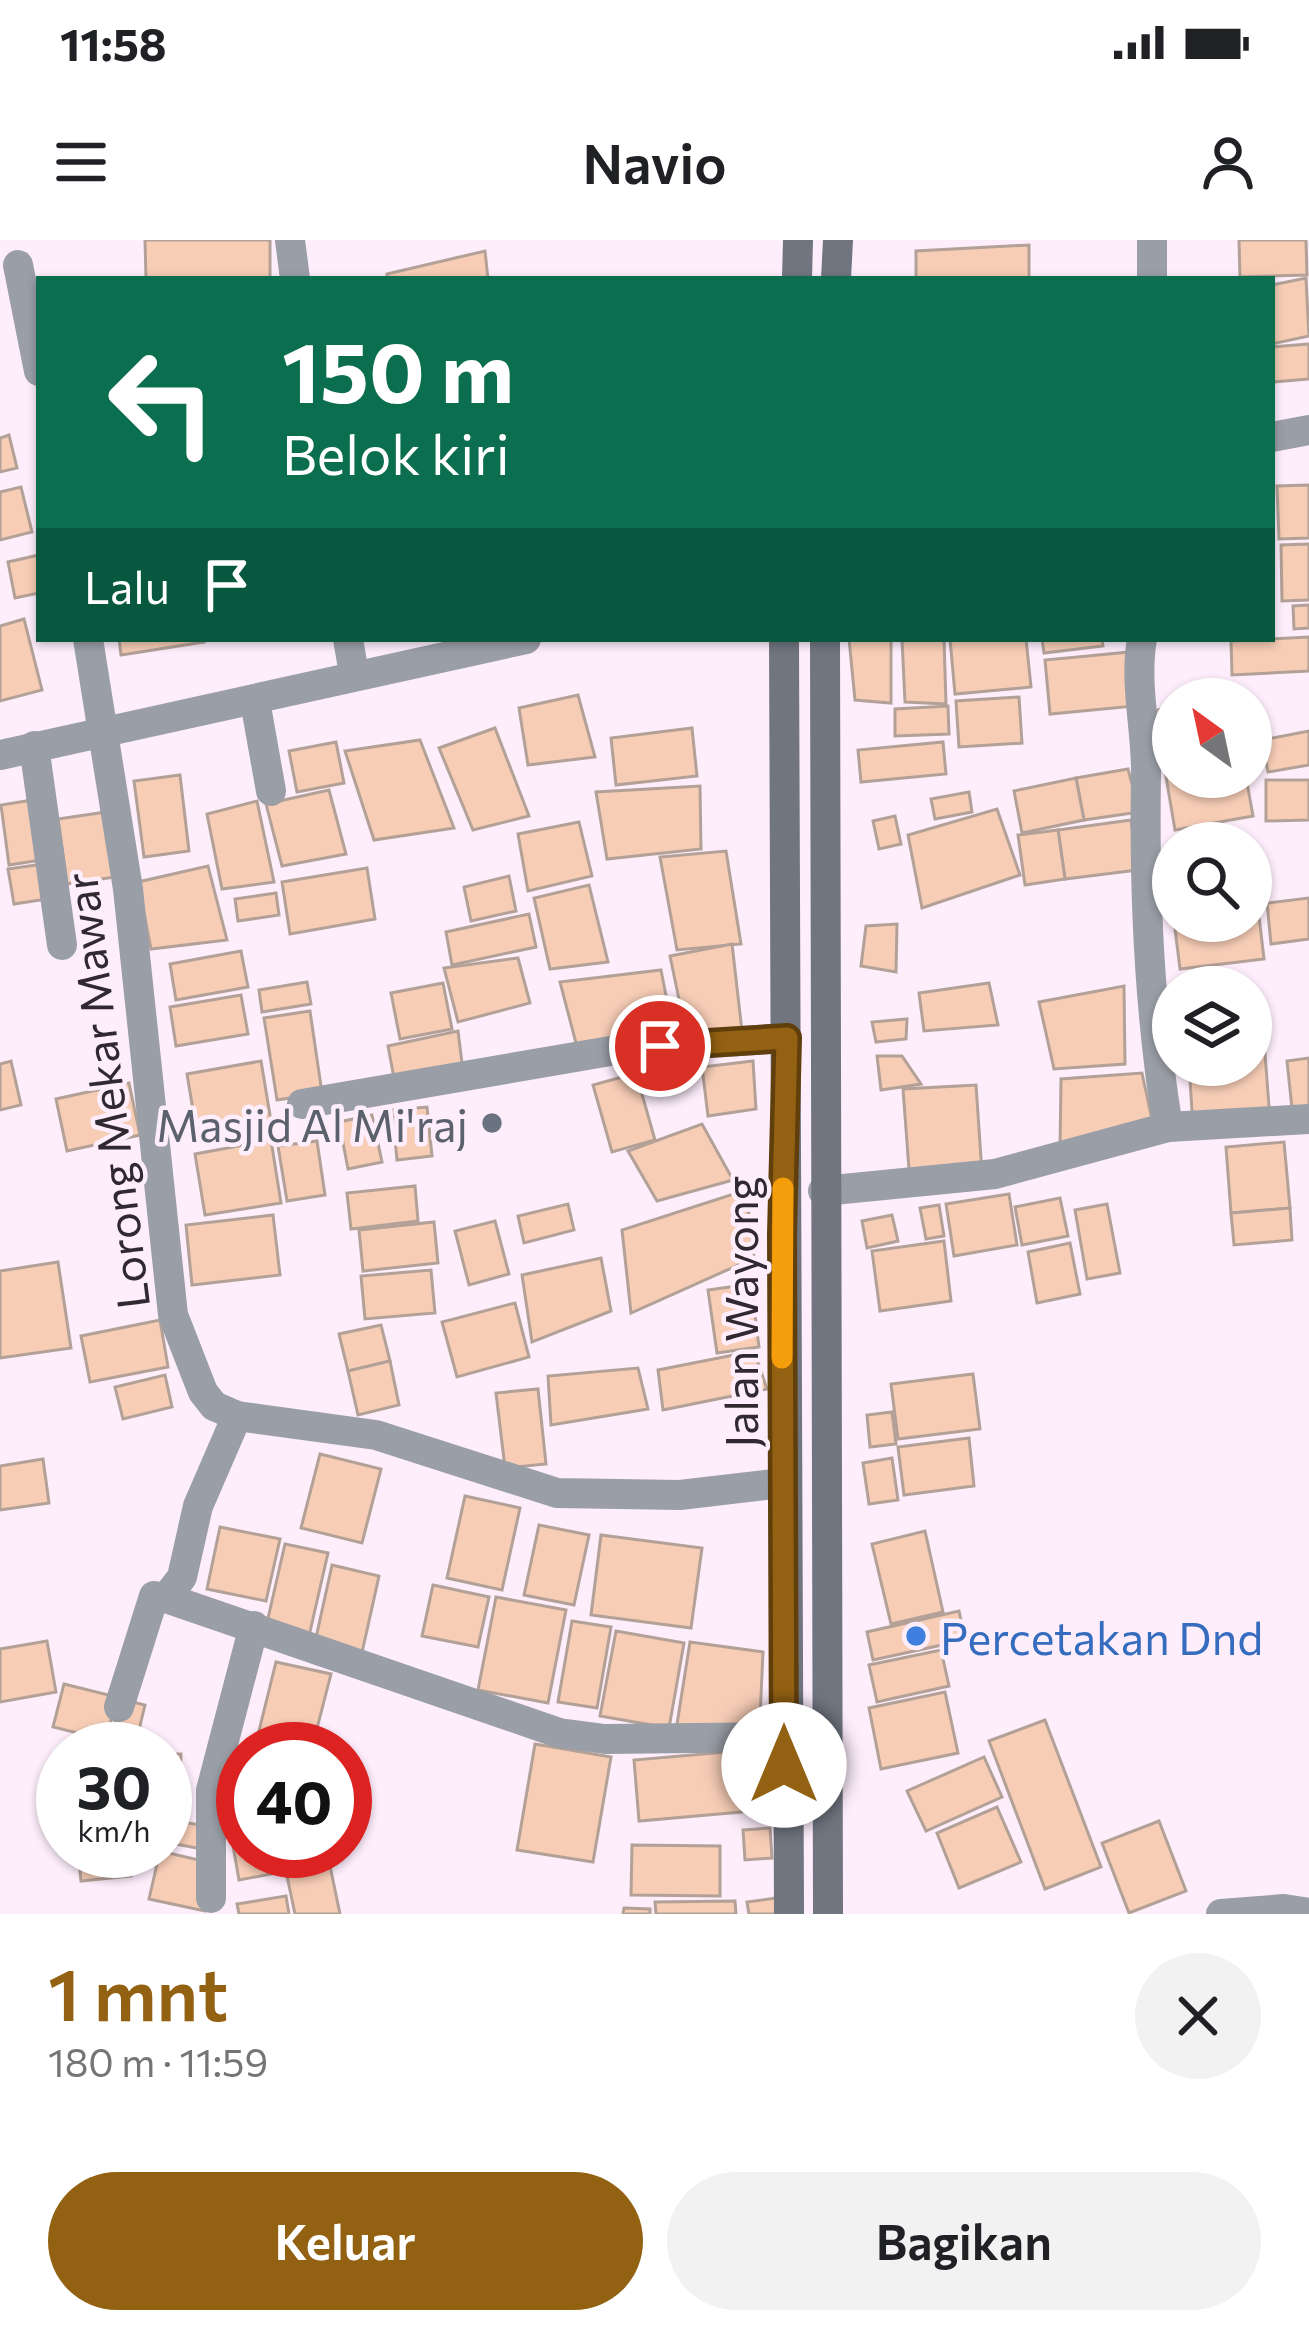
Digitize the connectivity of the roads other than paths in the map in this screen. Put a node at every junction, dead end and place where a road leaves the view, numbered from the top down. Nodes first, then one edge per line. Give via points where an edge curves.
1 (290, 240) edge
2 (799, 240) edge
3 (838, 240) edge
4 (1152, 240) edge
5 (18, 265) dead end
6 (295, 276) edge
7 (797, 276) edge
8 (836, 276) edge
9 (1152, 276) edge
10 (36, 356) edge
11 (1309, 430) edge
12 (1275, 436) edge
13 (89, 642) edge
14 (349, 642) edge
15 (511, 642) edge
16 (784, 642) edge
17 (825, 642) edge
18 (1142, 642) edge
19 (354, 674) junction
20 (255, 701) junction
21 (104, 734) junction
22 (34, 746) junction
23 (0, 755) edge
24 (271, 791) dead end
25 (62, 945) dead end
26 (787, 1038) junction
27 (302, 1104) dead end
28 (1309, 1119) edge
29 (1168, 1127) junction
30 (823, 1191) junction
31 (236, 1416) junction
32 (783, 1483) junction
33 (166, 1598) junction
34 (254, 1626) junction
35 (784, 1674) junction
36 (826, 1675) junction
37 (118, 1707) dead end
38 (784, 1737) junction
39 (211, 1898) dead end
40 (1309, 1913) edge
41 (788, 1914) edge
42 (828, 1914) edge
43 (1221, 1914) edge

1 - 6 street
2 - 7 street
3 - 8 street
4 - 9 street
5 - 10 street
11 - 12 street
13 - 21 street, Lorong Mekar Mawar
14 - 19 street
15 - 19 street
16 - 26 street, Jalan Wayong
17 - 30 street, Jalan Wayong
18 - 29 street via 1142,835
19 - 20 street
20 - 21 street
20 - 24 street
21 - 22 street
21 - 31 street, Lorong Mekar Mawar via 173,1315 202,1392
22 - 23 street
22 - 25 street
26 - 27 street via 622,1049
26 - 32 street, Jalan Wayong
28 - 29 street
29 - 30 street via 995,1174
30 - 36 street, Jalan Wayong
31 - 32 street via 376,1436 557,1493 680,1495
31 - 33 street via 198,1506 182,1576
32 - 35 street, Jalan Wayong
33 - 34 street
33 - 37 street via 154,1596
34 - 38 street via 559,1733
34 - 39 street via 212,1790
35 - 36 street
35 - 38 street, Jalan Wayong
36 - 42 street, Jalan Wayong
38 - 41 street, Jalan Wayong
40 - 43 street

